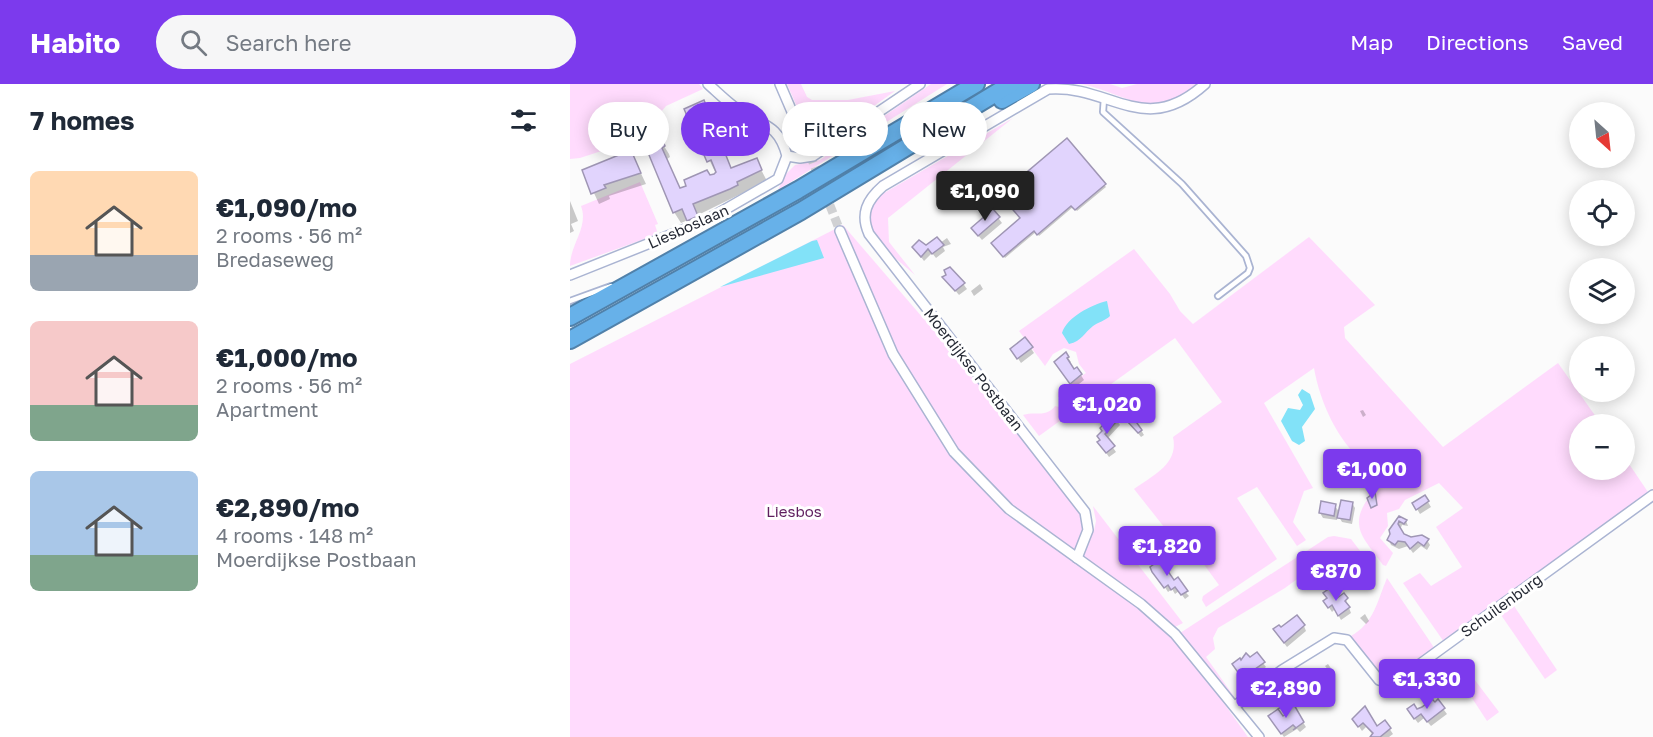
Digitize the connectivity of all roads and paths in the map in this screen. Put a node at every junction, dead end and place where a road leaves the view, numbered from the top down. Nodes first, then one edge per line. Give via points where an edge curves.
1 (708, 84) edge
2 (780, 84) edge
3 (920, 84) edge
4 (976, 84) edge
5 (1011, 84) edge
6 (1031, 84) edge
7 (1206, 84) edge
8 (1104, 95) junction
9 (788, 102) edge
10 (982, 102) edge
11 (888, 106) edge
12 (987, 108) edge
13 (782, 144) edge
14 (900, 151) edge
15 (787, 156) joint
16 (813, 156) edge
17 (840, 231) tunnel mouth
18 (570, 274) edge
19 (648, 275) junction
20 (1218, 296) dead end
21 (570, 301) edge
22 (570, 317) edge
23 (570, 340) edge
24 (1653, 495) edge
25 (1077, 558) junction
26 (1235, 706) junction
27 (1259, 737) edge

1 - 13 street via 737,110 766,123 777,132
2 - 9 street
3 - 11 street
4 - 19 highway
5 - 10 highway
6 - 12 highway
7 - 8 street via 1191,95 1156,107 1136,106
8 - 20 lane via 1103,112 1182,184 1246,256 1248,273
8 - 25 street, Moerdijkse Postbaan via 1075,86 1048,89 883,186 868,201 864,213 869,234 1085,512 1088,530
14 - 23 highway via 708,265
15 - 16 street
15 - 18 street, Liesboslaan via 778,179 767,187 705,220
17 - 25 street via 893,354 940,435 1009,509
19 - 21 lane
19 - 22 highway
24 - 26 street, Schuilenburg via 1394,683 1379,680 1347,640 1334,638 1292,663
25 - 26 street via 1141,604 1174,634
26 - 27 street

